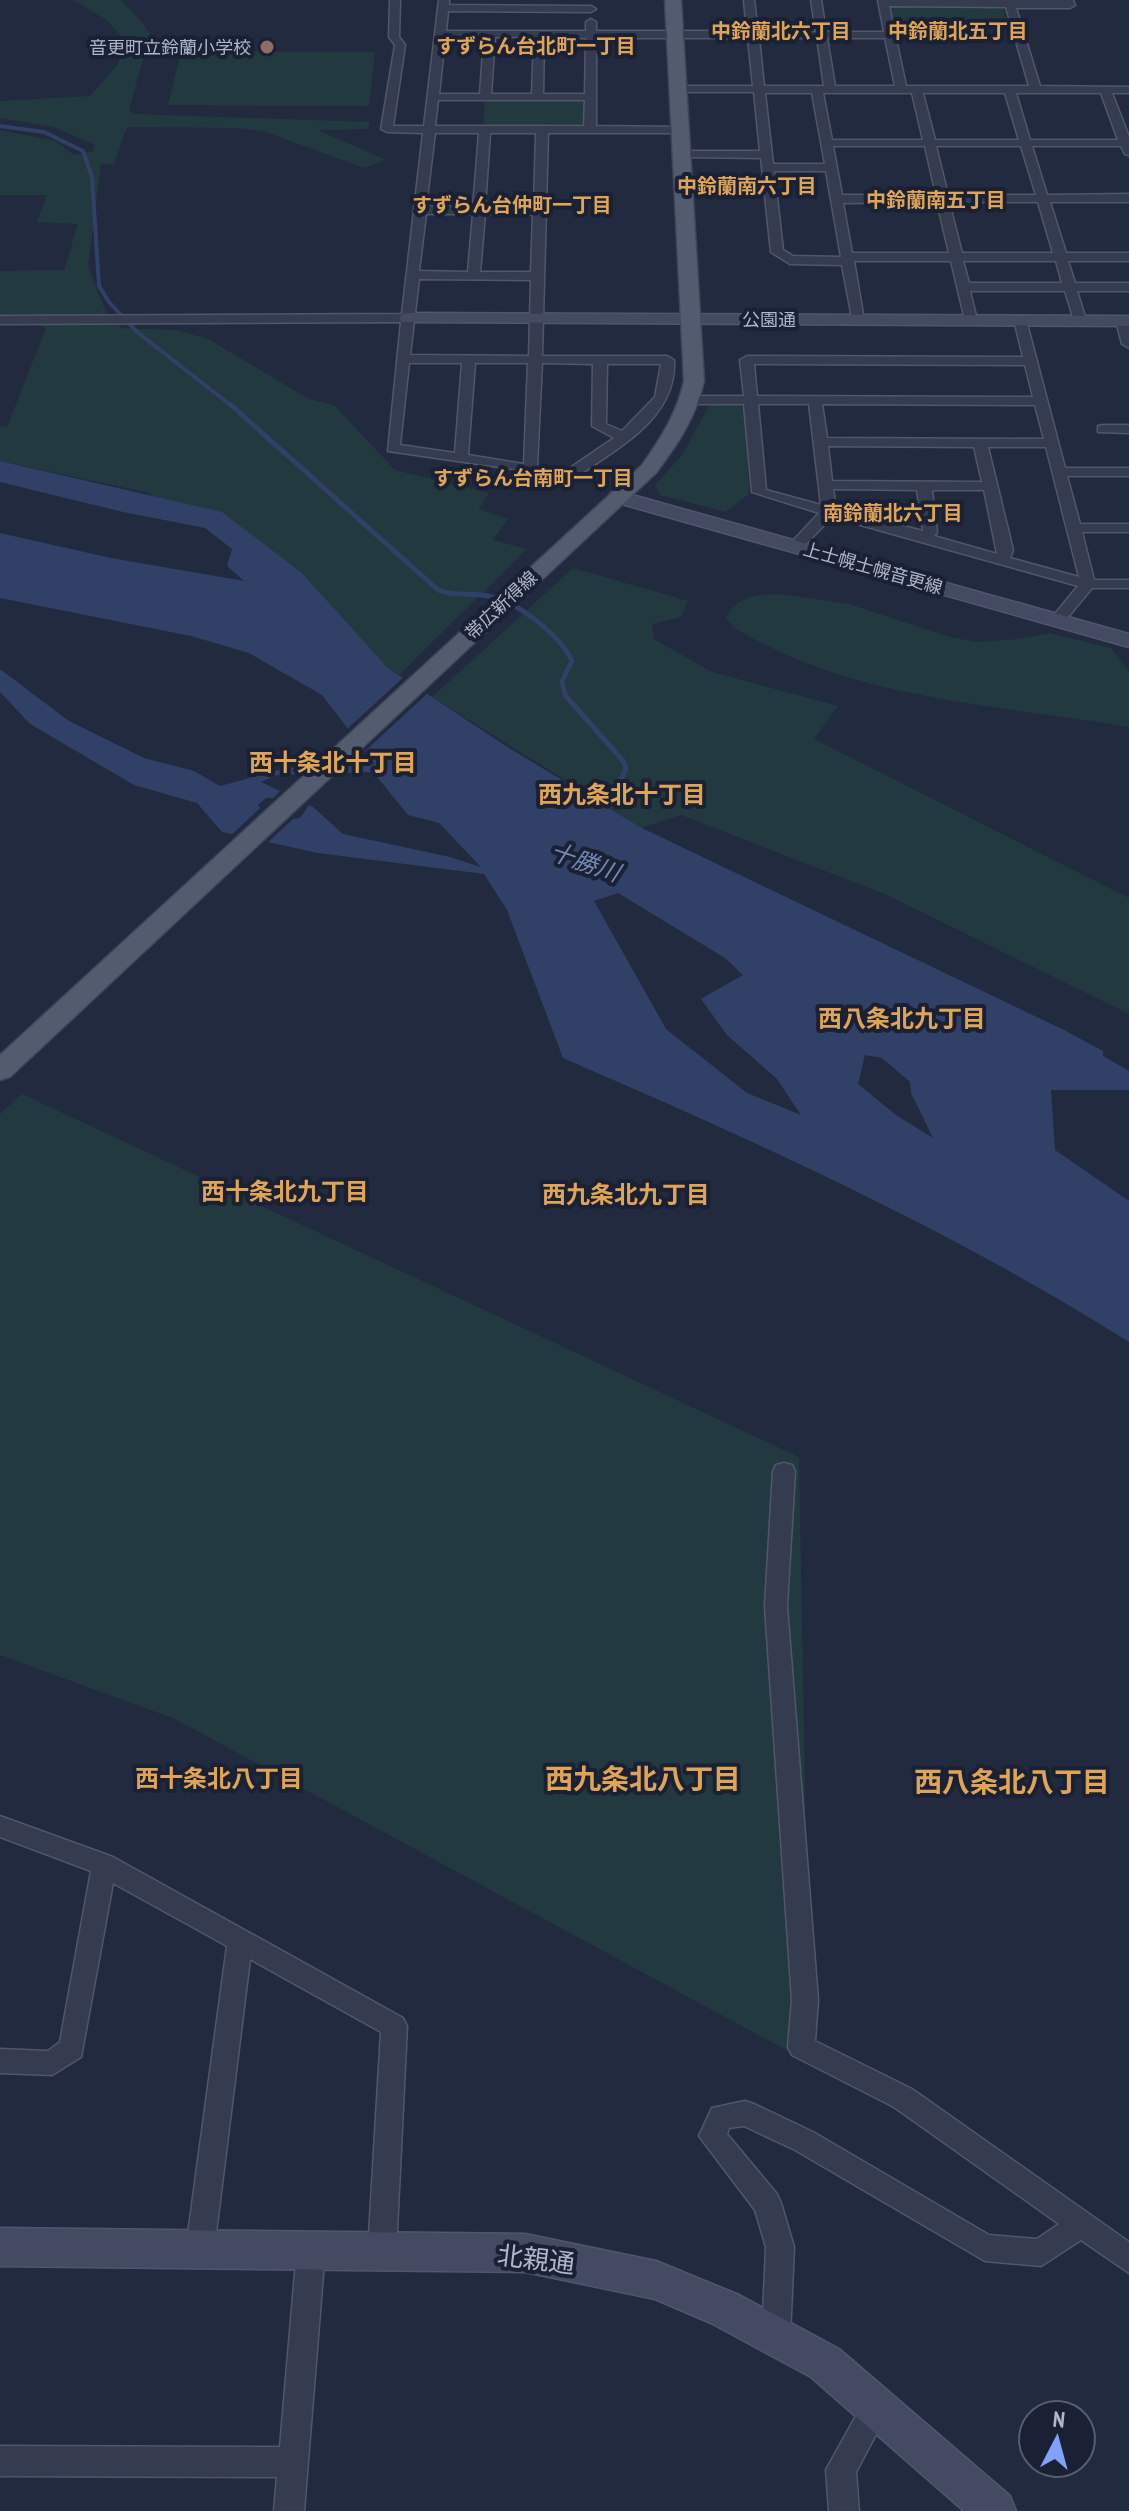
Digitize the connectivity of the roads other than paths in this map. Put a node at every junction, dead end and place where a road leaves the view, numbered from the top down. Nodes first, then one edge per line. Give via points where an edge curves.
1 (395, 0) edge
2 (673, 0) edge
3 (749, 0) edge
4 (816, 0) edge
5 (1068, 0) edge
6 (883, 2) edge
7 (443, 4) edge
8 (591, 4) edge
9 (1010, 4) junction
10 (441, 34) junction
11 (490, 34) junction
12 (539, 34) junction
13 (591, 34) junction
14 (675, 34) junction
15 (752, 35) junction
16 (822, 35) junction
17 (889, 35) junction
18 (678, 89) junction
19 (760, 89) junction
20 (824, 89) junction
21 (901, 89) junction
22 (917, 89) junction
23 (1009, 89) junction
24 (1035, 89) junction
25 (1105, 90) junction
26 (1129, 90) edge
27 (433, 97) junction
28 (485, 97) junction
29 (591, 97) junction
30 (537, 98) junction
31 (429, 129) junction
32 (485, 130) junction
33 (542, 130) junction
34 (590, 130) junction
35 (680, 130) junction
36 (826, 143) junction
37 (1027, 143) junction
38 (929, 144) junction
39 (1128, 146) edge
40 (682, 154) junction
41 (768, 161) junction
42 (830, 168) junction
43 (1044, 198) junction
44 (1129, 198) edge
45 (835, 199) junction
46 (942, 199) junction
47 (419, 210) junction
48 (478, 211) junction
49 (540, 211) junction
50 (957, 257) junction
51 (1061, 257) junction
52 (1129, 257) edge
53 (847, 259) junction
54 (412, 275) junction
55 (474, 275) junction
56 (536, 276) junction
57 (964, 287) junction
58 (1071, 287) junction
59 (1129, 287) edge
60 (408, 318) junction
61 (536, 318) junction
62 (691, 319) junction
63 (0, 320) edge
64 (858, 320) junction
65 (971, 320) junction
66 (1020, 320) junction
67 (1080, 320) junction
68 (1125, 321) edge
69 (1129, 344) edge
70 (404, 359) junction
71 (469, 360) junction
72 (535, 360) junction
73 (600, 360) junction
74 (1032, 361) junction
75 (691, 400) junction
76 (749, 400) junction
77 (815, 401) junction
78 (1042, 401) junction
79 (1103, 429) dead end
80 (1129, 429) edge
81 (622, 436) junction
82 (821, 442) junction
83 (980, 443) junction
84 (1053, 443) junction
85 (461, 459) junction
86 (528, 469) junction
87 (1060, 472) junction
88 (1129, 472) edge
89 (826, 485) junction
90 (924, 486) junction
91 (991, 486) junction
92 (618, 497) junction
93 (829, 511) junction
94 (1073, 528) junction
95 (1129, 528) edge
96 (924, 538) junction
97 (796, 546) junction
98 (1002, 560) junction
99 (1088, 584) junction
100 (1129, 584) edge
101 (1058, 620) junction
102 (1129, 641) edge
103 (0, 1071) edge
104 (784, 1471) dead end
105 (0, 1826) edge
106 (104, 1865) junction
107 (240, 1942) junction
108 (0, 2061) edge
109 (1080, 2225) junction
110 (0, 2247) edge
111 (200, 2249) junction
112 (311, 2250) junction
113 (382, 2251) junction
114 (1129, 2259) edge
115 (776, 2336) junction
116 (877, 2406) junction
117 (0, 2461) edge
118 (292, 2462) junction
119 (289, 2511) edge
120 (844, 2511) edge
121 (995, 2511) edge

1 - 31 street via 394,37 400,45 387,129
2 - 14 main road, 帯広新得線
3 - 15 street
4 - 16 street
5 - 9 street via 1070,5
6 - 9 street
6 - 17 street
7 - 8 street
7 - 10 street
8 - 13 street
9 - 24 street
10 - 11 street
10 - 27 street
11 - 12 street
11 - 28 street
12 - 13 street
12 - 30 street
13 - 14 street
13 - 29 street
14 - 15 street
14 - 18 main road, 帯広新得線
15 - 16 street
15 - 19 street
16 - 17 street
16 - 20 street
17 - 21 street
18 - 19 street
18 - 35 main road, 帯広新得線
19 - 20 street
19 - 41 street
20 - 21 street
20 - 36 street
21 - 22 street
22 - 23 street
22 - 38 street
23 - 24 street
23 - 37 street
24 - 25 street
25 - 26 street
25 - 39 street
27 - 28 street
27 - 31 street
28 - 30 street
29 - 30 street
29 - 34 street
31 - 32 street
31 - 47 street
32 - 33 street
32 - 48 street
33 - 34 street
33 - 49 street
34 - 35 street
35 - 40 main road, 帯広新得線
36 - 38 street
36 - 42 street
37 - 38 street
37 - 39 street
37 - 43 street
38 - 46 street
40 - 41 street
40 - 62 main road, 帯広新得線
41 - 42 street
41 - 53 street via 781,257
42 - 45 street
43 - 44 street
43 - 46 street
43 - 51 street
45 - 46 street
45 - 53 street
46 - 50 street
47 - 48 street
47 - 54 street
48 - 49 street
48 - 55 street
49 - 56 street
50 - 51 street
50 - 53 street
50 - 57 street
51 - 52 street
51 - 58 street
53 - 64 street
54 - 55 street
54 - 60 street
55 - 56 street
56 - 61 street
57 - 58 street
57 - 65 street
58 - 59 street
58 - 67 street
60 - 61 street, 公園通
60 - 63 street
60 - 70 street
61 - 62 street, 公園通
61 - 72 street
62 - 64 street, 公園通
62 - 75 main road, 帯広新得線
64 - 65 street, 公園通
65 - 66 street, 公園通
66 - 67 street, 公園通
66 - 74 street
67 - 68 street, 公園通
68 - 69 street
70 - 71 street
70 - 85 street via 393,448
71 - 72 street
71 - 85 street
72 - 73 street
72 - 86 street
73 - 81 street via 599,426
73 - 81 street via 667,360 661,399
74 - 76 street via 747,360
74 - 78 street
75 - 76 street
75 - 92 main road, 帯広新得線 via 676,433 649,469
76 - 77 street
76 - 93 street via 759,492
77 - 78 street
77 - 82 street
78 - 84 street
79 - 80 street
81 - 86 street via 570,475
82 - 83 street
82 - 89 street
83 - 84 street
83 - 91 street
84 - 87 street
85 - 86 street
87 - 88 street
87 - 94 street
89 - 90 street
89 - 93 street
90 - 91 street
90 - 96 street via 930,532
91 - 98 street via 1006,550
92 - 97 street, 上士幌士幌音更線
92 - 103 main road, 帯広新得線
93 - 96 street
93 - 97 street
94 - 95 street
94 - 99 street
96 - 98 street
97 - 101 street, 上士幌士幌音更線
98 - 99 street
99 - 100 street
99 - 101 street
101 - 102 street, 上士幌士幌音更線
104 - 109 street via 776,1606 805,2000 801,2047 903,2098
105 - 106 street
106 - 107 street
106 - 108 street via 72,2049 52,2063
107 - 111 street
107 - 113 street via 394,2026
109 - 114 street
109 - 115 street via 1041,2253 985,2248 804,2141 745,2113 721,2117 712,2136 767,2203 780,2247
110 - 111 street, 北親通
111 - 112 street, 北親通
112 - 113 street, 北親通
112 - 118 street
113 - 115 street, 北親通 via 525,2253 656,2280
115 - 116 street, 北親通 via 825,2363
116 - 120 street via 841,2470
116 - 121 street, 北親通
117 - 118 street
118 - 119 street

